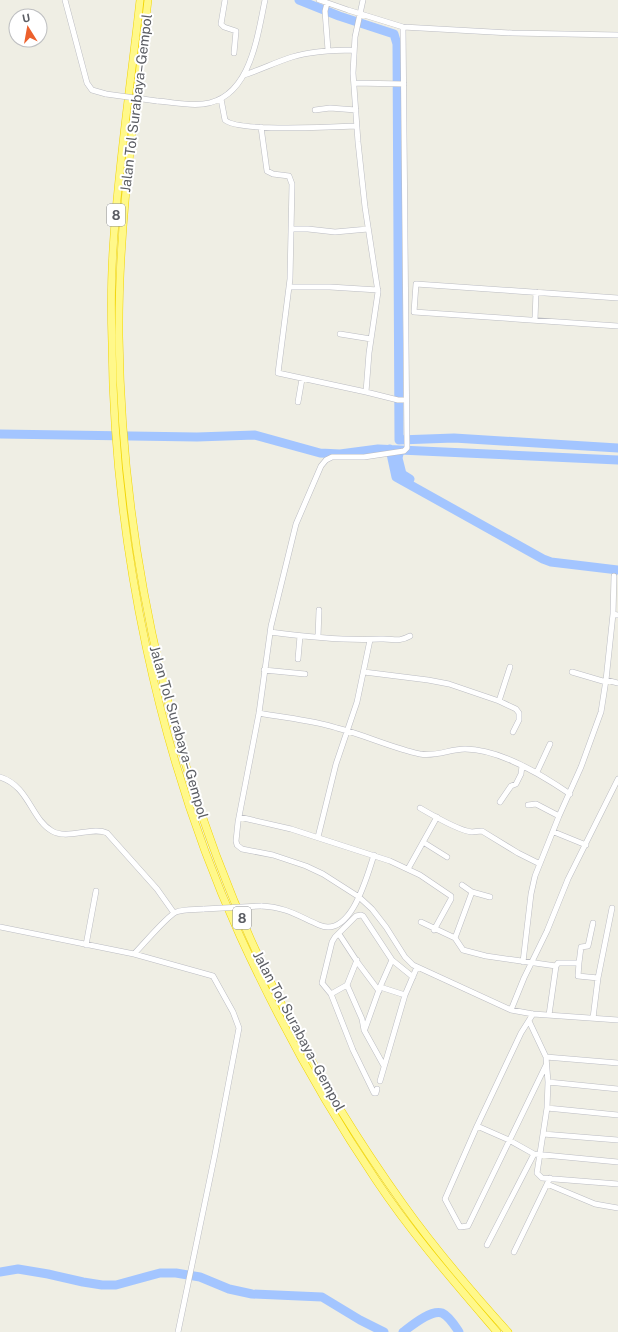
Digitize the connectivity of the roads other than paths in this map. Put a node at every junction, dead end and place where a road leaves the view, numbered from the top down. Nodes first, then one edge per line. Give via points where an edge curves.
1 (65, 0) edge
2 (140, 0) edge
3 (148, 0) edge
4 (225, 0) edge
5 (265, 0) edge
6 (319, 0) edge
7 (363, 0) edge
8 (326, 6) junction
9 (358, 18) junction
10 (403, 27) junction
11 (618, 35) edge
12 (328, 50) junction
13 (354, 50) junction
14 (234, 54) dead end
15 (244, 75) junction
16 (354, 83) junction
17 (403, 84) junction
18 (221, 99) junction
19 (315, 110) dead end
20 (356, 110) junction
21 (357, 126) junction
22 (261, 127) junction
23 (291, 229) junction
24 (368, 229) junction
25 (290, 287) junction
26 (378, 290) junction
27 (536, 292) junction
28 (618, 298) edge
29 (536, 320) junction
30 (618, 326) edge
31 (340, 334) dead end
32 (371, 339) junction
33 (302, 379) junction
34 (366, 392) junction
35 (405, 400) junction
36 (298, 402) dead end
37 (119, 431) junction
38 (614, 576) dead end
39 (319, 610) dead end
40 (616, 615) edge
41 (270, 632) junction
42 (300, 636) junction
43 (410, 636) dead end
44 (318, 637) junction
45 (370, 640) junction
46 (298, 659) dead end
47 (510, 667) dead end
48 (264, 670) junction
49 (364, 672) junction
50 (572, 672) dead end
51 (305, 674) dead end
52 (606, 681) junction
53 (618, 683) edge
54 (500, 701) junction
55 (259, 713) junction
56 (347, 731) junction
57 (513, 732) dead end
58 (550, 744) dead end
59 (522, 766) junction
60 (537, 772) junction
61 (0, 777) edge
62 (618, 779) edge
63 (570, 794) junction
64 (500, 802) dead end
65 (528, 805) dead end
66 (420, 808) dead end
67 (559, 816) junction
68 (239, 817) junction
69 (437, 817) junction
70 (554, 832) junction
71 (318, 837) junction
72 (423, 842) junction
73 (586, 845) junction
74 (374, 855) junction
75 (447, 857) dead end
76 (540, 864) junction
77 (408, 869) junction
78 (462, 885) dead end
79 (96, 891) dead end
80 (472, 892) junction
81 (359, 897) junction
82 (490, 897) dead end
83 (612, 908) dead end
84 (174, 913) junction
85 (421, 922) dead end
86 (593, 923) dead end
87 (0, 927) edge
88 (434, 930) junction
89 (339, 934) junction
90 (455, 938) junction
91 (86, 945) junction
92 (134, 954) junction
93 (356, 960) junction
94 (392, 960) junction
95 (523, 962) junction
96 (532, 963) junction
97 (579, 963) junction
98 (556, 966) junction
99 (417, 967) junction
100 (413, 977) junction
101 (598, 978) junction
102 (347, 986) junction
103 (380, 989) junction
104 (331, 994) junction
105 (405, 995) junction
106 (511, 1010) junction
107 (533, 1014) junction
108 (549, 1015) junction
109 (593, 1018) junction
110 (618, 1020) edge
111 (529, 1021) junction
112 (364, 1030) junction
113 (546, 1057) junction
114 (618, 1063) edge
115 (546, 1065) junction
116 (384, 1066) junction
117 (380, 1081) dead end
118 (548, 1082) junction
119 (377, 1089) dead end
120 (618, 1089) edge
121 (547, 1108) junction
122 (618, 1115) edge
123 (477, 1126) junction
124 (543, 1134) junction
125 (509, 1140) junction
126 (618, 1140) edge
127 (537, 1154) junction
128 (618, 1162) edge
129 (550, 1178) junction
130 (547, 1184) junction
131 (618, 1184) edge
132 (618, 1208) edge
133 (487, 1245) dead end
134 (514, 1252) dead end
135 (178, 1332) edge
136 (497, 1332) edge
137 (508, 1332) edge

1 - 18 street, bridge via 87,83 92,90 198,105
2 - 37 highway, Jalan Tol Surabaya–Gempol / 8 via 113,250 112,344
3 - 37 highway, Jalan Tol Surabaya–Gempol / 8 via 122,244
4 - 14 street via 222,24 236,31
5 - 15 street
6 - 8 street
7 - 9 street
8 - 9 street
8 - 12 street
9 - 10 street
9 - 13 street
10 - 11 street
10 - 17 street
12 - 13 street
12 - 15 street via 292,57
13 - 16 street
15 - 18 street via 234,89
16 - 17 street
16 - 20 street
17 - 35 street
18 - 22 street via 226,122
19 - 20 street
20 - 21 street
21 - 22 street
21 - 24 street
22 - 23 street via 266,171 292,179
23 - 24 street via 335,232
23 - 25 street
24 - 26 street
25 - 26 street via 330,286
25 - 33 street via 278,373
26 - 32 street
27 - 28 street
27 - 29 street
27 - 29 street via 416,284 414,312
29 - 30 street
31 - 32 street
32 - 34 street
33 - 34 street
33 - 36 street
34 - 35 street
35 - 41 street via 405,450 364,457 332,457 323,463 296,524
37 - 136 highway, Jalan Tol Surabaya–Gempol / 8 via 116,439 125,524 150,666 191,809 238,932 299,1055 363,1160 443,1270
37 - 137 highway, Jalan Tol Surabaya–Gempol / 8 via 123,440 131,518 144,595 164,691 202,813 246,930 311,1060 373,1161 430,1240
38 - 40 street
39 - 44 street
40 - 52 street
41 - 42 street
41 - 48 street
42 - 44 street
42 - 46 street
43 - 45 street via 399,641
44 - 45 street
45 - 49 street
47 - 54 street
48 - 51 street
48 - 55 street
49 - 54 street via 449,684
49 - 56 street
50 - 52 street
52 - 53 street
52 - 63 street via 604,700 594,735
54 - 57 street via 519,713 519,720
55 - 56 street via 314,722
55 - 68 street
56 - 59 street via 422,754 472,749 495,754
56 - 71 street
58 - 60 street
59 - 60 street
59 - 64 street via 516,784 511,786
60 - 63 street
61 - 84 street via 19,789 44,824 54,832 107,832 157,889
62 - 73 street
63 - 67 street
65 - 67 street via 536,804
66 - 69 street
67 - 70 street
68 - 71 street
68 - 81 street via 236,841 240,848 306,866
69 - 72 street
69 - 76 street via 467,831 482,831
70 - 73 street
70 - 76 street
71 - 74 street
72 - 75 street
72 - 77 street
73 - 96 street via 568,879
74 - 77 street
74 - 81 street
76 - 95 street via 531,894
77 - 88 street via 451,896
78 - 80 street
79 - 91 street
80 - 82 street
80 - 90 street
81 - 84 street, bridge via 342,923 331,927 321,926 279,908 261,906
81 - 99 street via 386,927 405,957
83 - 101 street
84 - 92 street
85 - 88 street
86 - 97 street via 588,946 582,947
87 - 91 street
88 - 90 street
89 - 93 street
89 - 94 street via 356,916 361,915
89 - 104 street via 332,942 322,981
90 - 95 street via 463,950
91 - 92 street
92 - 135 street via 215,977 239,1028 216,1154
93 - 102 street
93 - 103 street
94 - 100 street
94 - 103 street
95 - 96 street
96 - 98 street
96 - 106 street
97 - 98 street via 558,963
97 - 101 street via 578,976
98 - 108 street
99 - 100 street
99 - 106 street
100 - 105 street
101 - 109 street
102 - 104 street
102 - 112 street via 362,1019
103 - 105 street
103 - 112 street
104 - 119 street via 353,1050 374,1093
105 - 116 street
106 - 107 street
107 - 108 street
107 - 111 street
108 - 109 street
109 - 110 street
111 - 113 street
111 - 123 street
112 - 116 street
113 - 114 street
113 - 115 street
115 - 118 street
115 - 125 street
116 - 117 street
118 - 120 street
118 - 121 street
121 - 122 street
121 - 124 street
123 - 125 street
123 - 125 street via 444,1199 460,1226 468,1226
124 - 126 street
124 - 127 street
125 - 127 street
127 - 128 street
127 - 129 street via 537,1173 542,1178
127 - 133 street
129 - 130 street
129 - 131 street
130 - 132 street via 595,1204
130 - 134 street

